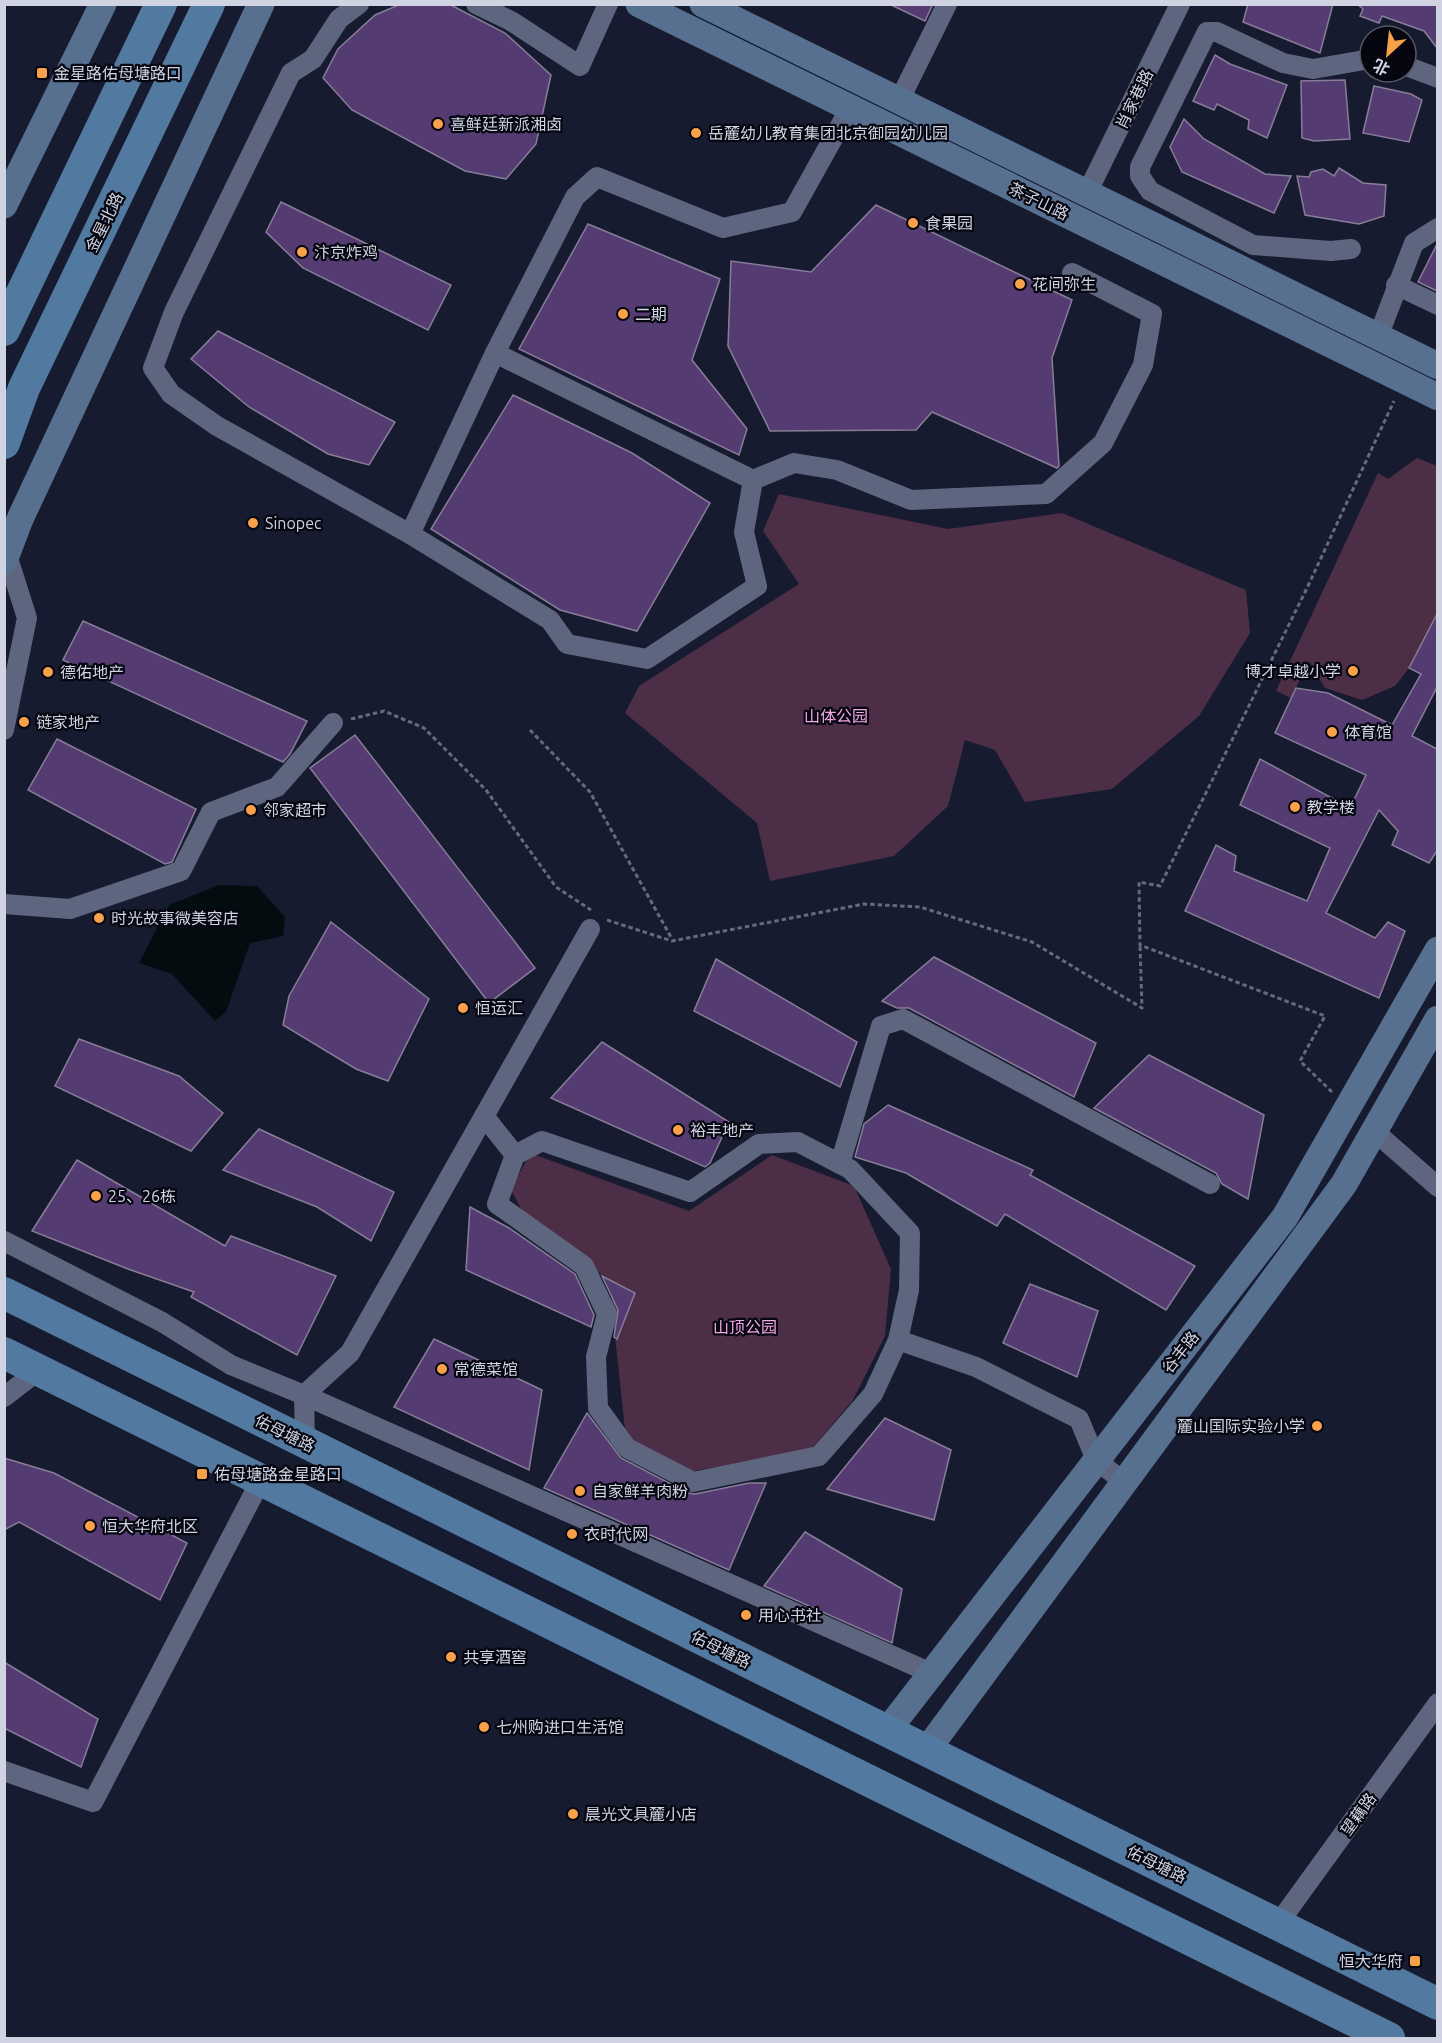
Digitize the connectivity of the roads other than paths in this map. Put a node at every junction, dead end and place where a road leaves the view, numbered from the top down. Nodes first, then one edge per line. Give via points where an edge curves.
1 (103, 4) edge
2 (161, 4) edge
3 (209, 4) edge
4 (261, 4) edge
5 (359, 4) edge
6 (476, 4) edge
7 (608, 4) edge
8 (639, 4) edge
9 (703, 4) edge
10 (947, 4) edge
11 (1172, 7) edge
12 (1358, 61) edge
13 (1418, 71) edge
14 (1437, 78) edge
15 (899, 101) junction
16 (850, 108) junction
17 (1087, 194) junction
18 (4, 205) edge
19 (1437, 228) edge
20 (1351, 249) dead end
21 (1072, 273) dead end
22 (1396, 285) junction
23 (1437, 305) edge
24 (4, 330) edge
25 (1378, 337) junction
26 (495, 353) junction
27 (1437, 366) edge
28 (1437, 397) edge
29 (4, 443) edge
30 (753, 480) junction
31 (410, 534) junction
32 (6, 558) edge
33 (333, 723) road end
34 (4, 730) edge
35 (4, 904) edge
36 (597, 924) road end
37 (1437, 950) edge
38 (1437, 1019) edge
39 (484, 1116) junction
40 (1374, 1131) junction
41 (515, 1155) junction
42 (840, 1164) junction
43 (1210, 1184) dead end
44 (1437, 1187) edge
45 (4, 1241) edge
46 (4, 1293) edge
47 (898, 1340) junction
48 (4, 1353) edge
49 (39, 1370) junction
50 (304, 1395) junction
51 (4, 1397) edge
52 (305, 1443) junction
53 (1096, 1460) junction
54 (261, 1480) junction
55 (1124, 1482) junction
56 (931, 1673) junction
57 (1437, 1703) edge
58 (887, 1731) junction
59 (927, 1750) junction
60 (4, 1771) edge
61 (1278, 1924) junction
62 (1437, 2004) edge
63 (1389, 2038) edge

1 - 18 street
2 - 24 main road
3 - 29 main road, 金星北路 via 24,388
4 - 32 street via 20,519
5 - 31 street via 339,19 314,59 291,73 174,312 153,368 171,394 218,426
6 - 7 street via 511,21 580,66
8 - 16 street, 茶子山路
9 - 15 street, 茶子山路
10 - 15 street
11 - 17 street, 肖家巷路
12 - 20 street via 1313,69 1283,63 1217,32 1207,32 1140,167 1140,176 1150,191 1253,244 1331,251
13 - 14 street
15 - 17 street, 茶子山路
16 - 26 street via 792,212 723,228 597,177 575,197
16 - 28 street, 茶子山路
17 - 25 street, 茶子山路
19 - 22 street via 1414,243
21 - 30 street via 1152,314 1143,365 1103,443 1046,494 911,500 837,470 794,463
22 - 23 street
22 - 25 street
25 - 27 street, 茶子山路
26 - 30 street
26 - 31 street
30 - 31 street via 744,532 757,586 647,659 567,644 550,620
32 - 34 street via 27,618
33 - 35 street via 277,787 211,812 181,871 69,909
36 - 39 street
37 - 53 street, 谷丰路 via 1285,1217
38 - 40 street, 谷丰路
39 - 41 street
39 - 50 street via 350,1353
40 - 44 street
40 - 55 street, 谷丰路 via 1344,1184
41 - 42 street via 542,1141 690,1192 759,1144 798,1142
41 - 47 street via 497,1204 584,1266 608,1314 596,1357 598,1408 627,1448 693,1482 819,1456 873,1394
42 - 43 street via 881,1026 903,1019
42 - 47 street via 850,1169 910,1233 909,1290
45 - 50 street via 162,1322 231,1365
46 - 52 main road, 佑母塘路
47 - 53 street via 976,1367 1079,1419
48 - 49 main road
49 - 51 street
49 - 54 main road
50 - 52 street
50 - 56 street
52 - 58 main road, 佑母塘路
53 - 55 street
53 - 56 street, 谷丰路
54 - 60 street via 93,1802
54 - 63 main road
55 - 59 street, 谷丰路
56 - 58 street, 谷丰路
57 - 61 street, 望藕路
58 - 59 main road, 佑母塘路
59 - 61 main road, 佑母塘路
61 - 62 main road, 佑母塘路

